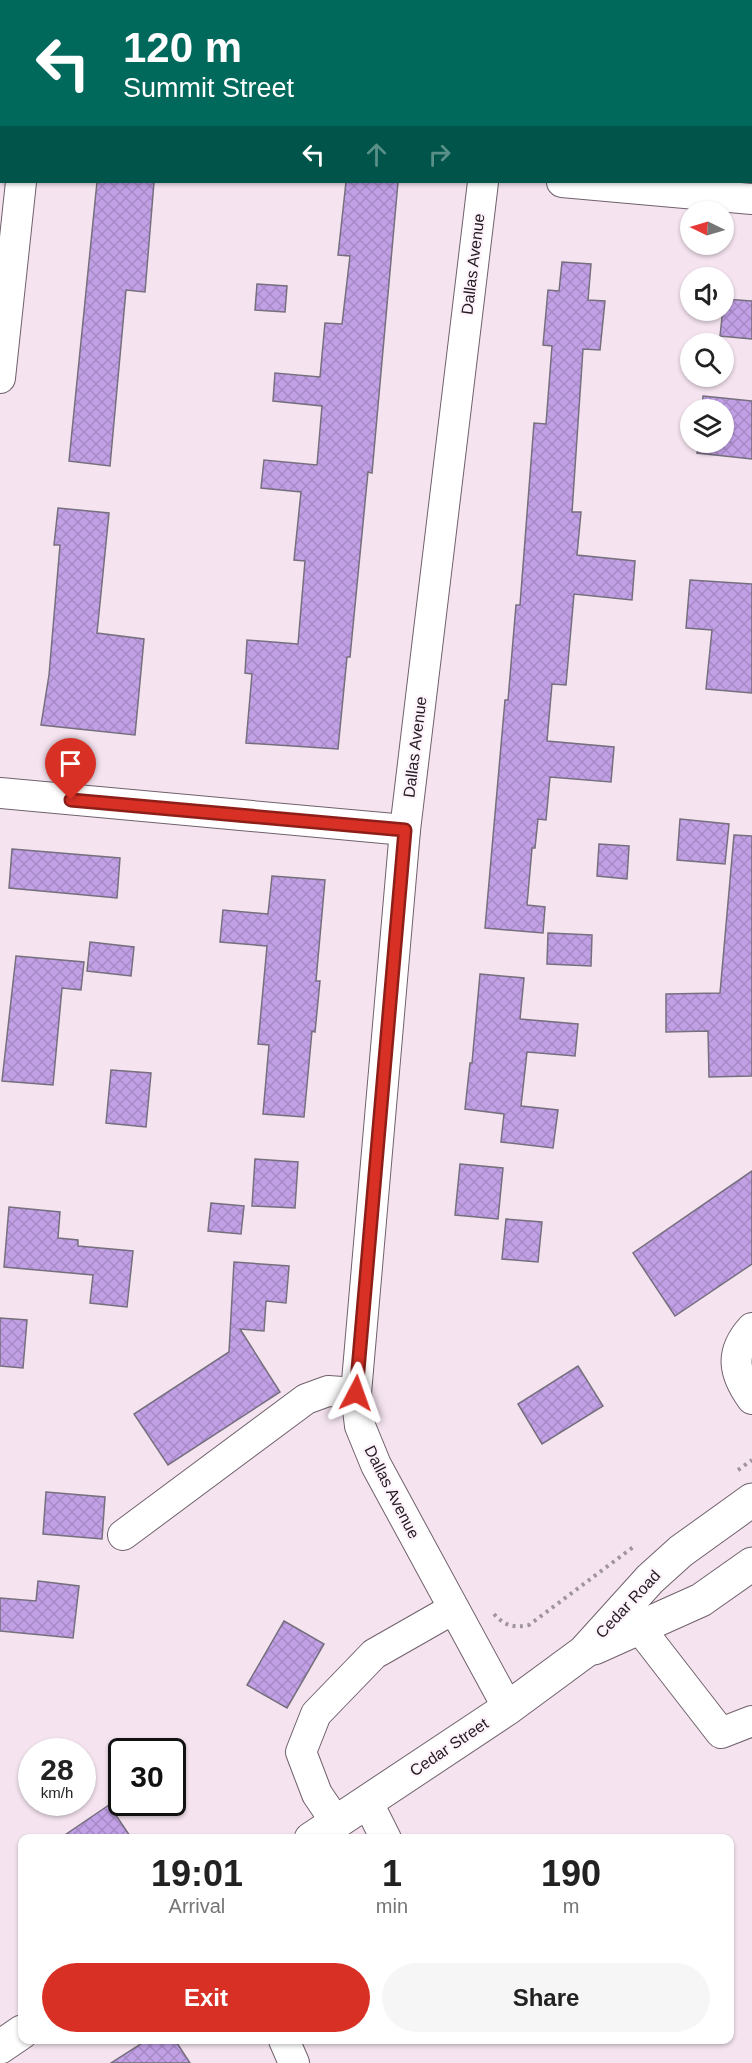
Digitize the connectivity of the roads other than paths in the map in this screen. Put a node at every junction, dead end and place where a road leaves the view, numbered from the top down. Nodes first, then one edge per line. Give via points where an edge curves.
1 (21, 183) edge
2 (483, 183) edge
3 (573, 183) edge
4 (752, 199) edge
5 (0, 378) edge
6 (0, 793) edge
7 (405, 830) junction
8 (752, 1328) edge
9 (356, 1393) junction
10 (752, 1399) edge
11 (745, 1504) edge
12 (123, 1535) dead end
13 (752, 1564) edge
14 (453, 1609) junction
15 (631, 1619) junction
16 (584, 1652) joint
17 (508, 1708) junction
18 (752, 1720) edge
19 (367, 1801) junction
20 (323, 1831) edge
21 (384, 1834) edge
22 (286, 2044) edge
23 (294, 2063) edge

1 - 5 street
2 - 7 street, Dallas Avenue
3 - 4 street
6 - 7 street
7 - 9 street, Dallas Avenue
8 - 10 street via 738,1351 736,1368 739,1382
9 - 12 street via 328,1391 306,1399
9 - 14 street, Dallas Avenue via 360,1426 376,1465
11 - 15 main road, Cedar Road via 681,1551
13 - 15 main road, Cedar Road via 701,1600
14 - 17 street, Dallas Avenue
14 - 20 street via 374,1654 316,1714 301,1752 316,1794
15 - 16 main road, Cedar Road
15 - 18 street via 721,1733
16 - 17 main road, Cedar Street
17 - 19 main road, Cedar Street
19 - 20 main road, Cedar Street
19 - 21 street
22 - 23 street

